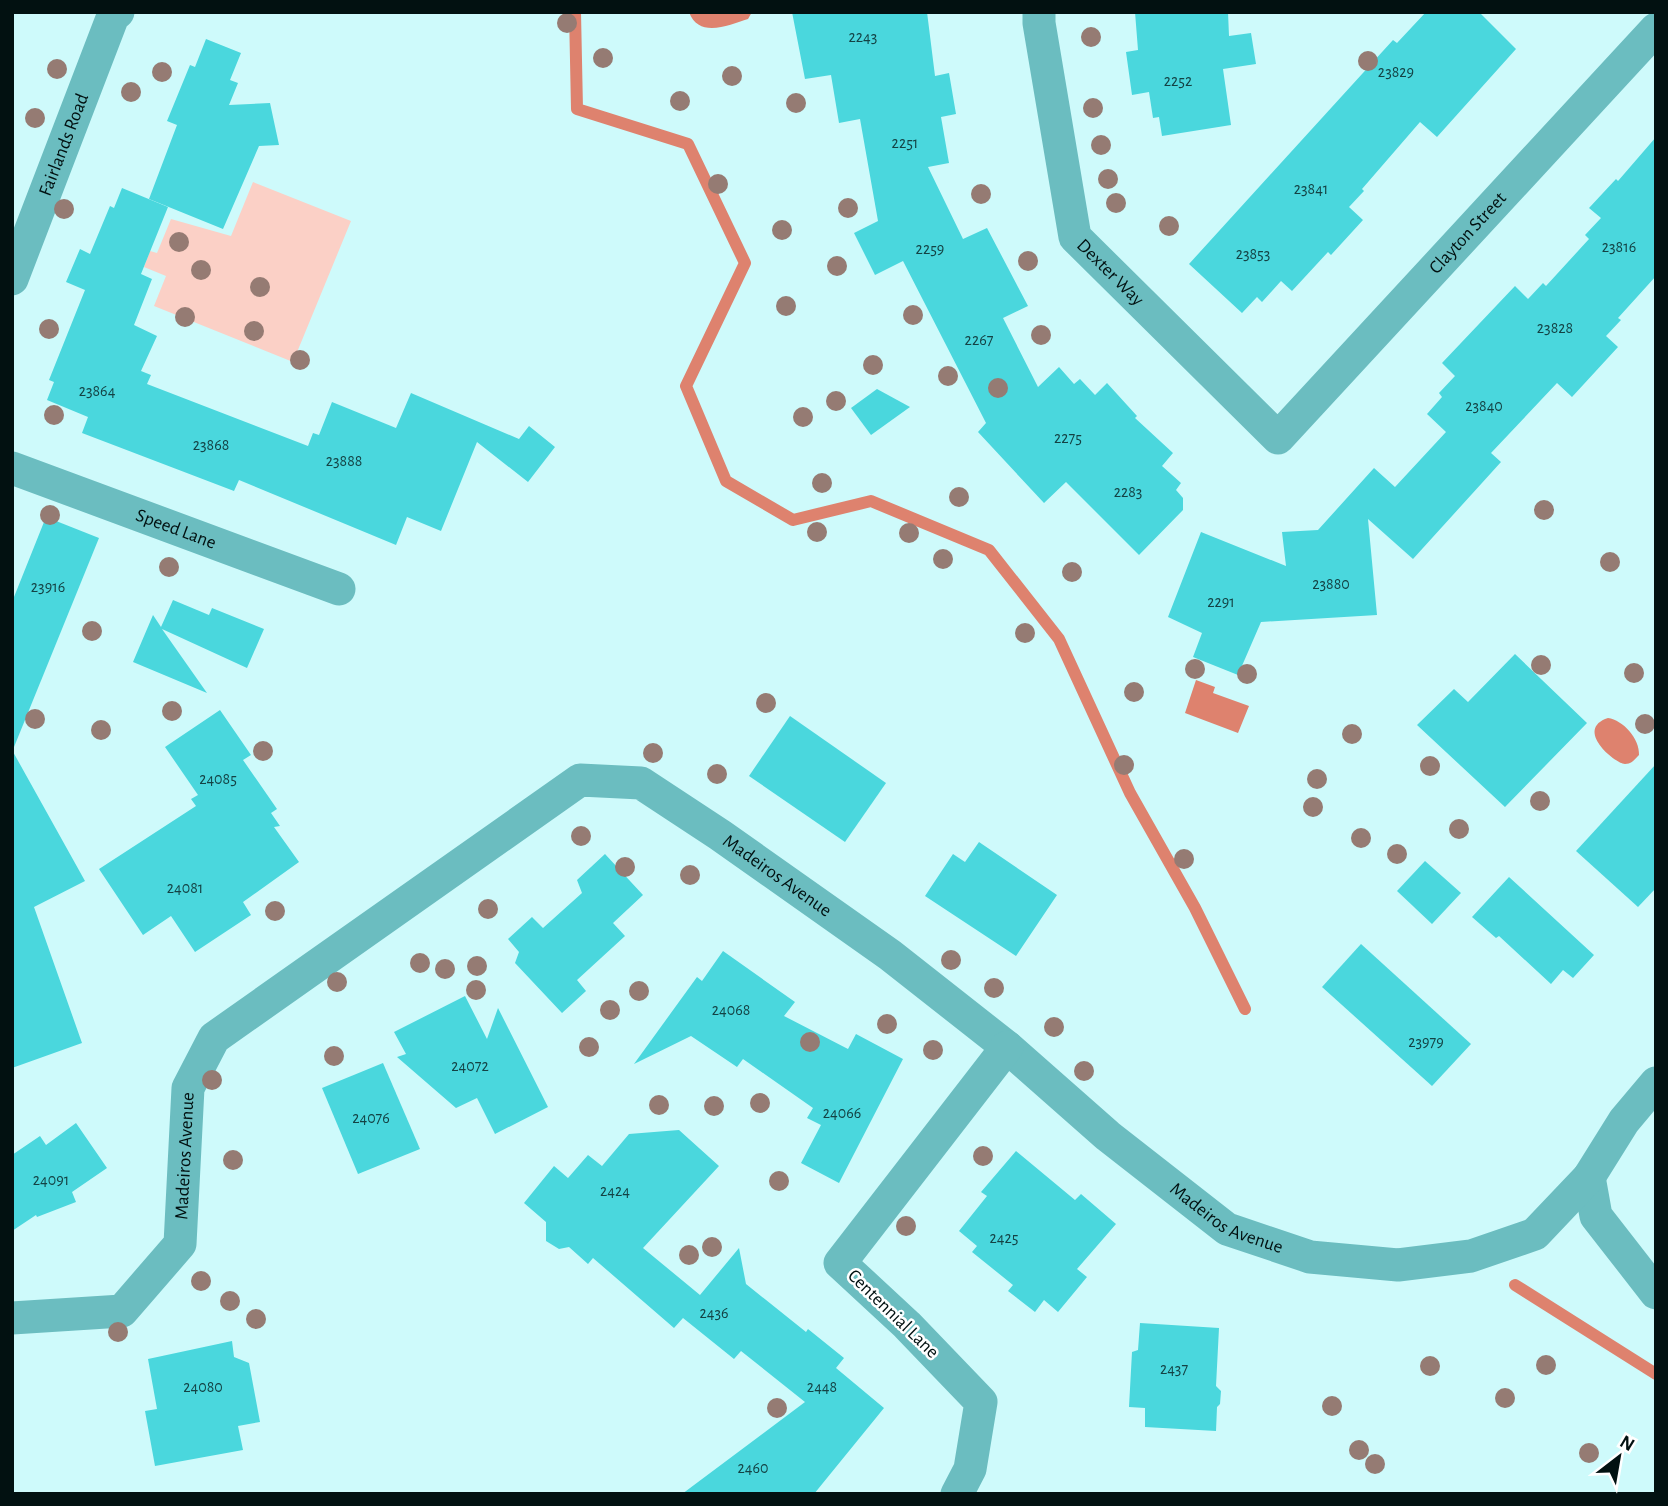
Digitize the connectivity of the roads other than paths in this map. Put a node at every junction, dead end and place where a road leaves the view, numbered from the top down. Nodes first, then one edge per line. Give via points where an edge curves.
1 (118, 12) edge
2 (1039, 12) edge
3 (1656, 29) edge
4 (12, 279) edge
5 (1278, 438) joint
6 (12, 468) edge
7 (339, 589) dead end
8 (1007, 1047) junction
9 (1656, 1083) edge
10 (1588, 1177) junction
11 (1656, 1293) edge
12 (12, 1318) edge
13 (957, 1494) edge

1 - 4 street, Fairlands Road
2 - 5 street, Dexter Way via 1075,237
3 - 5 street, Clayton Street
6 - 7 street, Speed Lane
8 - 10 street, Madeiros Avenue via 1108,1136 1227,1229 1310,1257 1398,1265 1471,1256 1535,1234
8 - 12 street, Madeiros Avenue via 890,955 641,783 580,780 214,1038 188,1088 180,1244 122,1311
8 - 13 street, Centennial Lane via 840,1263 981,1402 970,1469
9 - 10 street, Madeiros Avenue via 1624,1121
10 - 11 street via 1597,1216

